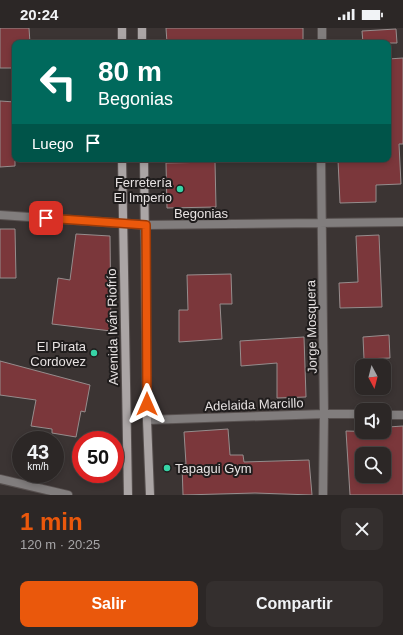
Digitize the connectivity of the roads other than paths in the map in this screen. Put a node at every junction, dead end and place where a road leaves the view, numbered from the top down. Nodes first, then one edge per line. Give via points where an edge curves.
1 (122, 28) edge
2 (142, 28) edge
3 (322, 28) edge
4 (122, 40) edge
5 (142, 40) edge
6 (322, 40) edge
7 (122, 162) edge
8 (144, 162) edge
9 (322, 162) edge
10 (0, 215) edge
11 (403, 222) edge
12 (122, 224) junction
13 (321, 224) junction
14 (146, 225) junction
15 (324, 414) junction
16 (355, 414) edge
17 (391, 415) edge
18 (403, 415) edge
19 (147, 420) junction
20 (0, 479) edge
21 (68, 495) edge
22 (128, 495) edge
23 (150, 495) edge
24 (323, 495) edge

1 - 4 main road
2 - 5 main road
3 - 6 street
7 - 12 main road, Avenida Iván Riofrío
8 - 14 main road
9 - 13 street, Jorge Mosquera
10 - 12 street, Begonias
11 - 13 street, Begonias
12 - 14 street, Begonias
12 - 22 main road, Avenida Iván Riofrío
13 - 14 street, Begonias
13 - 15 street, Jorge Mosquera
14 - 19 main road
15 - 16 street, Adelaida Marcillo
15 - 19 street, Adelaida Marcillo
15 - 24 street, Jorge Mosquera
17 - 18 street
19 - 23 main road
20 - 21 street

